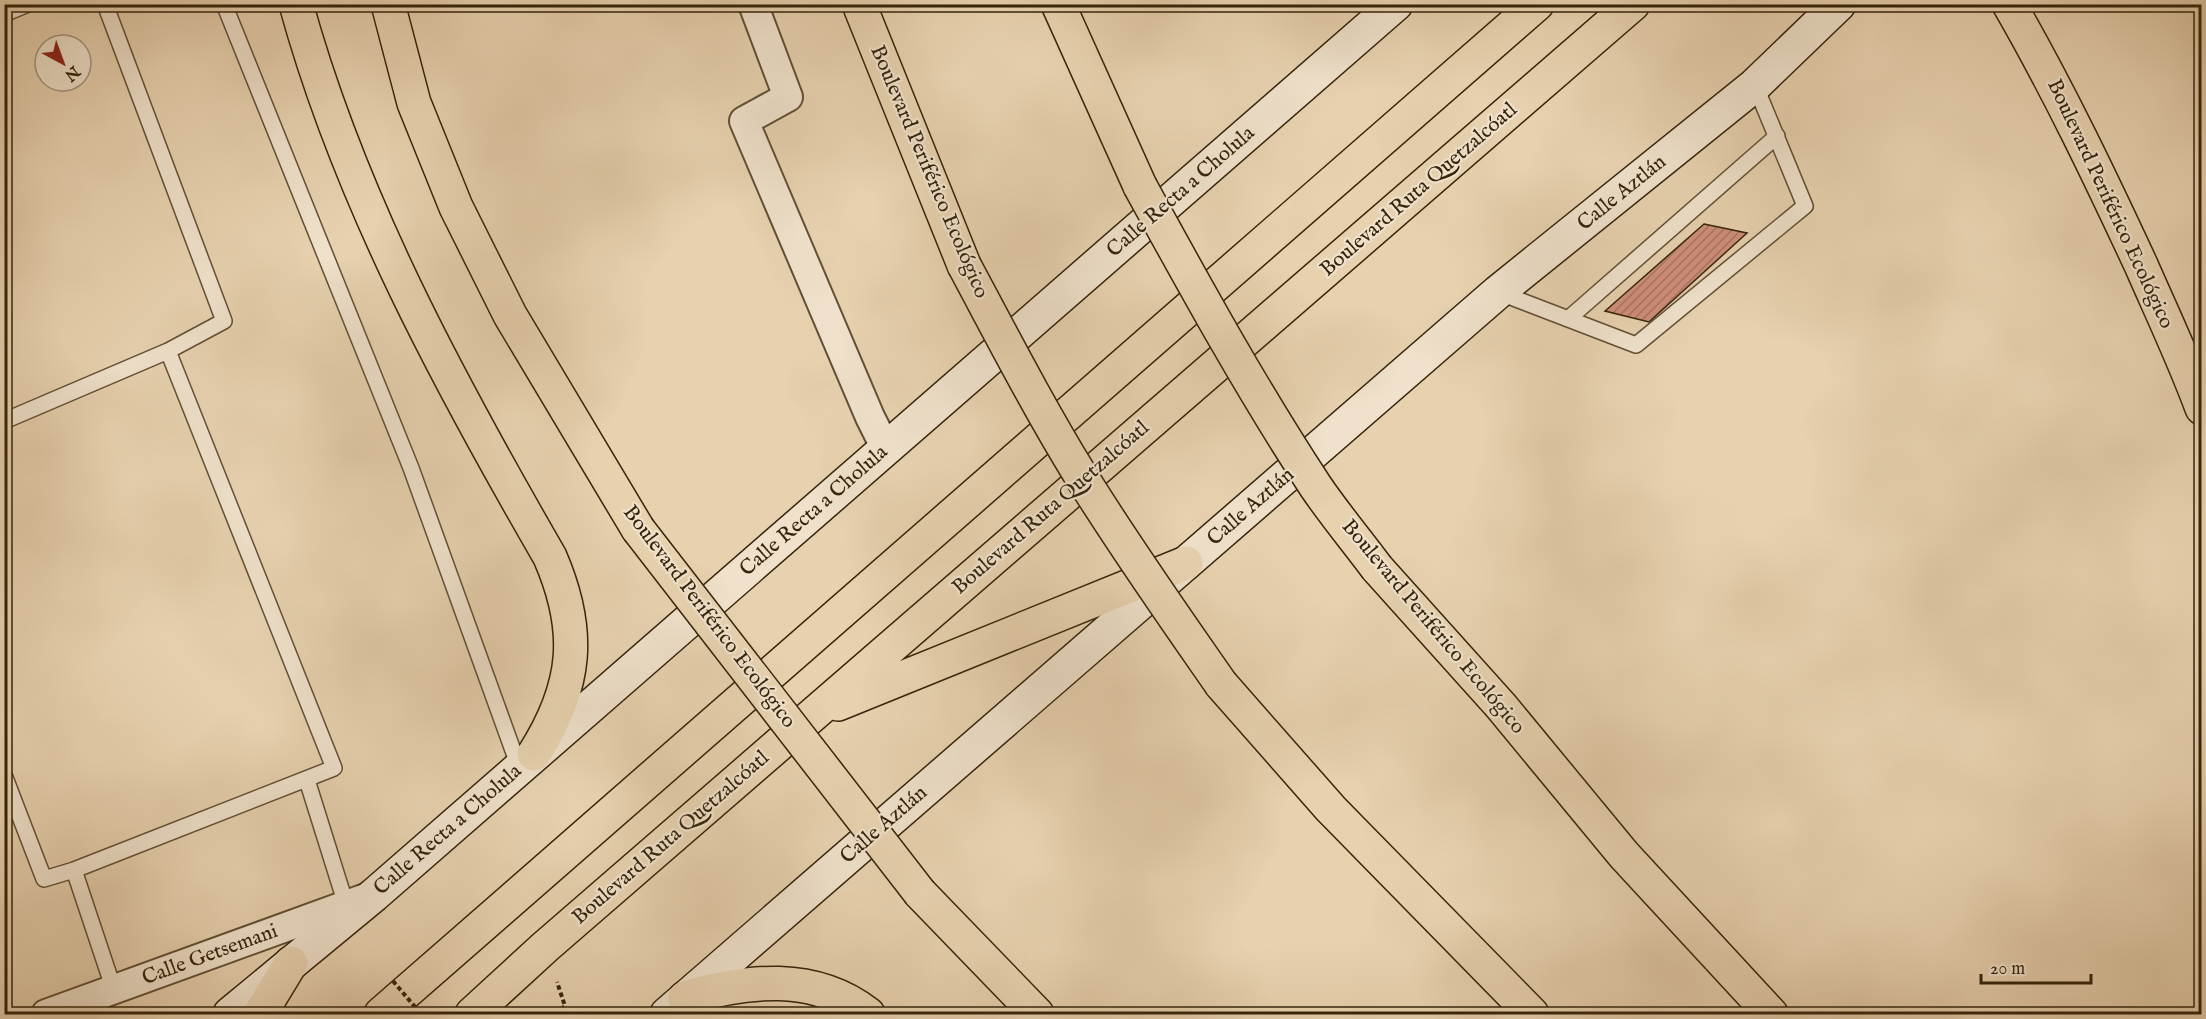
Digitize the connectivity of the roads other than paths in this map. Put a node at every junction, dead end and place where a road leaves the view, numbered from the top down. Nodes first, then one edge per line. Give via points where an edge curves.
1 (28, 4) edge
2 (105, 4) edge
3 (224, 4) edge
4 (297, 4) edge
5 (388, 4) edge
6 (753, 4) edge
7 (859, 4) edge
8 (1058, 4) edge
9 (1396, 4) edge
10 (1537, 4) edge
11 (1633, 4) edge
12 (1839, 4) edge
13 (2009, 4) edge
14 (4, 14) edge
15 (1370, 16) edge
16 (1755, 85) junction
17 (1777, 136) junction
18 (1498, 292) junction
19 (1568, 319) junction
20 (168, 351) junction
21 (2202, 408) edge
22 (4, 421) edge
23 (886, 449) junction
24 (1186, 563) junction
25 (814, 714) junction
26 (527, 761) junction
27 (4, 776) edge
28 (307, 780) junction
29 (74, 870) junction
30 (356, 905) junction
31 (291, 963) junction
32 (114, 990) junction
33 (676, 1006) edge
34 (46, 1014) edge
35 (230, 1014) edge
36 (260, 1014) edge
37 (381, 1014) edge
38 (472, 1014) edge
39 (868, 1014) edge
40 (1037, 1014) edge
41 (1532, 1014) edge
42 (1771, 1014) edge

1 - 14 lane
2 - 20 lane via 224,321
3 - 26 lane
4 - 26 main road via 332,117 400,274 462,401 561,583 571,639 569,670 551,728
5 - 40 main road, Boulevard Periférico Ecológico, bridge via 414,103 456,207 510,315 638,529 920,892
6 - 23 street via 788,97 744,121
7 - 41 main road, Boulevard Periférico Ecológico, bridge via 964,265 1030,389 1142,569 1221,684 1331,809
8 - 42 main road, Boulevard Periférico Ecológico, bridge via 1140,186 1218,330 1317,489 1377,568 1501,706 1624,855
9 - 15 main road, Calle Recta a Cholula
10 - 37 main road
11 - 25 main road, Boulevard Ruta Quetzalcóatl
12 - 16 main road, Calle Aztlán
13 - 21 main road, Boulevard Periférico Ecológico via 2103,183
15 - 23 main road, Calle Recta a Cholula
16 - 17 lane
16 - 18 main road, Calle Aztlán
17 - 19 lane
17 - 19 lane via 1805,206 1636,345
18 - 19 lane
18 - 24 main road, Calle Aztlán
20 - 22 lane
20 - 28 lane via 334,768
23 - 26 main road, Calle Recta a Cholula
24 - 25 main road
24 - 33 main road, Calle Aztlán
25 - 38 main road, Boulevard Ruta Quetzalcóatl
26 - 30 main road, Calle Recta a Cholula
27 - 29 lane via 44,879
28 - 29 lane
28 - 30 lane
29 - 32 lane
30 - 31 main road, Calle Recta a Cholula
30 - 32 street, Calle Getsemani
31 - 35 main road, Calle Recta a Cholula
31 - 36 main road
32 - 34 street, Calle Getsemani
33 - 39 main road via 716,989 748,984 800,984 837,996

